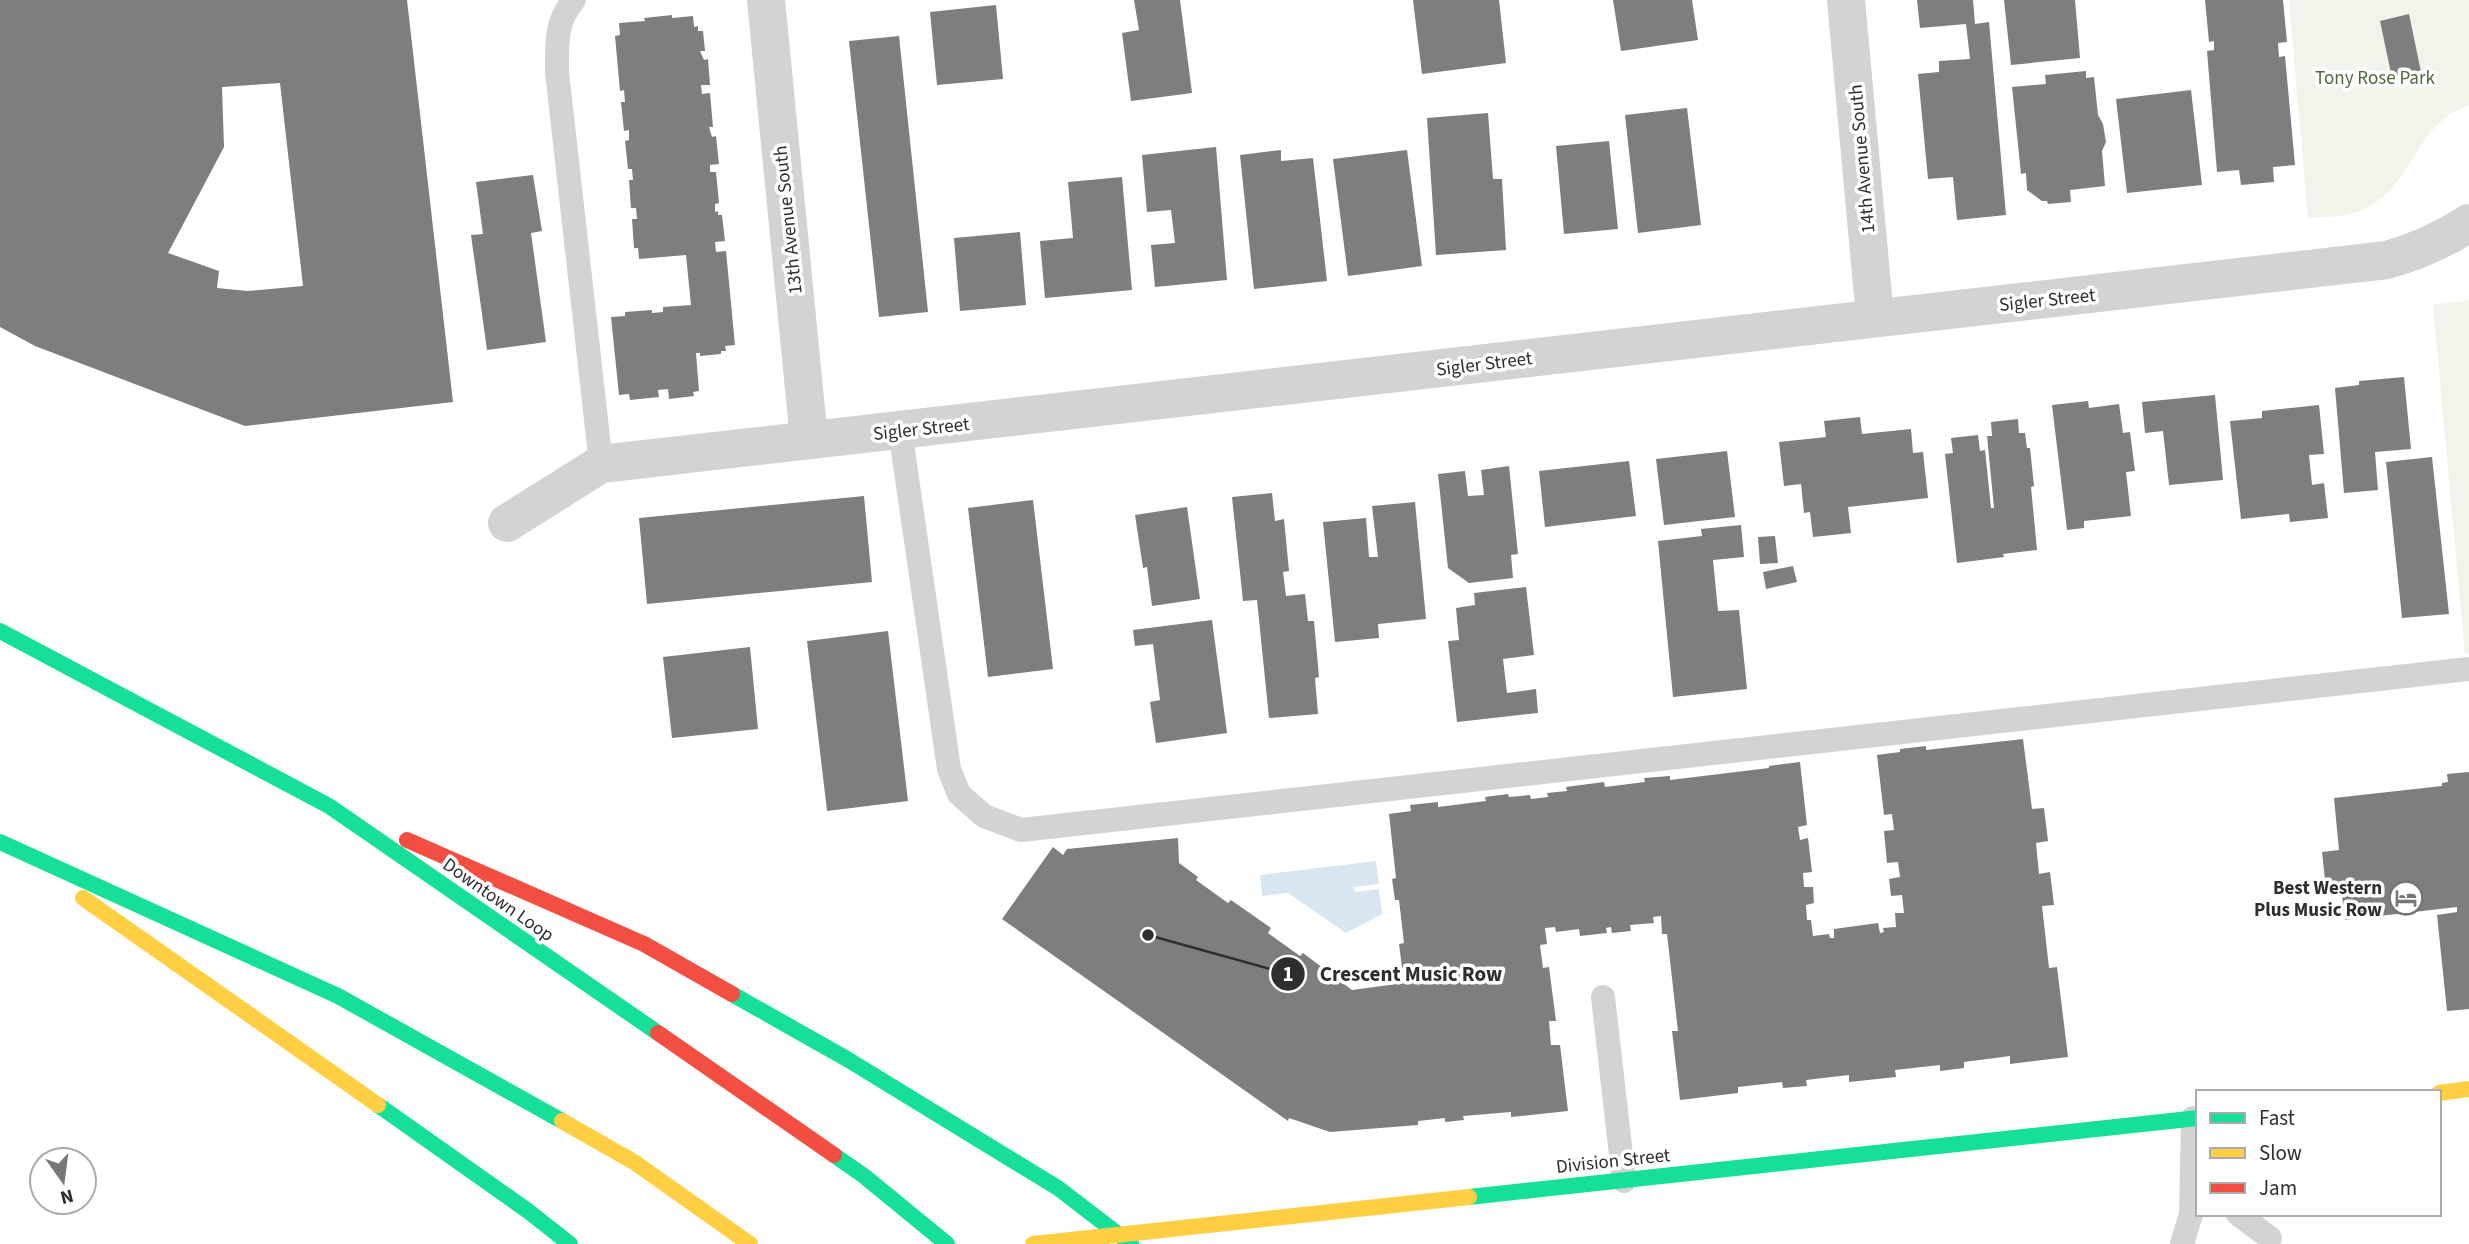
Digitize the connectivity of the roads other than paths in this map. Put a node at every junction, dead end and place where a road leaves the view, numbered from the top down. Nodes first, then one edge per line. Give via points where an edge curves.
1 (574, 0) edge
2 (766, 0) edge
3 (1846, 0) edge
4 (2469, 223) edge
5 (1875, 318) junction
6 (900, 430) junction
7 (809, 440) junction
8 (601, 464) junction
9 (507, 523) dead end
10 (0, 631) edge
11 (2469, 669) edge
12 (328, 806) junction
13 (3, 843) edge
14 (1603, 997) dead end
15 (2469, 1089) edge
16 (2441, 1093) edge
17 (2195, 1118) edge
18 (1624, 1181) junction
19 (2195, 1201) edge
20 (2241, 1216) edge
21 (2270, 1238) dead end
22 (570, 1244) edge
23 (750, 1244) edge
24 (947, 1244) edge
25 (1033, 1244) edge
26 (1131, 1244) edge
27 (2182, 1244) edge

1 - 8 lane via 558,27 557,72
2 - 7 street, 13th Avenue South
3 - 5 street, 14th Avenue South
4 - 5 street, Sigler Street via 2387,260
5 - 6 street, Sigler Street
6 - 7 street, Sigler Street
6 - 11 lane via 949,769 959,794 984,816 1021,830
7 - 8 street, Sigler Street
8 - 9 street, Sigler Street
10 - 12 main road, Downtown Loop
12 - 24 main road, Downtown Loop via 864,1176
12 - 26 main road via 645,943 1058,1188
13 - 22 main road
13 - 23 main road via 338,996 634,1162
14 - 18 lane
15 - 16 main road
17 - 18 main road, Division Street
17 - 19 lane
18 - 25 main road, Division Street
19 - 27 lane
20 - 21 lane

